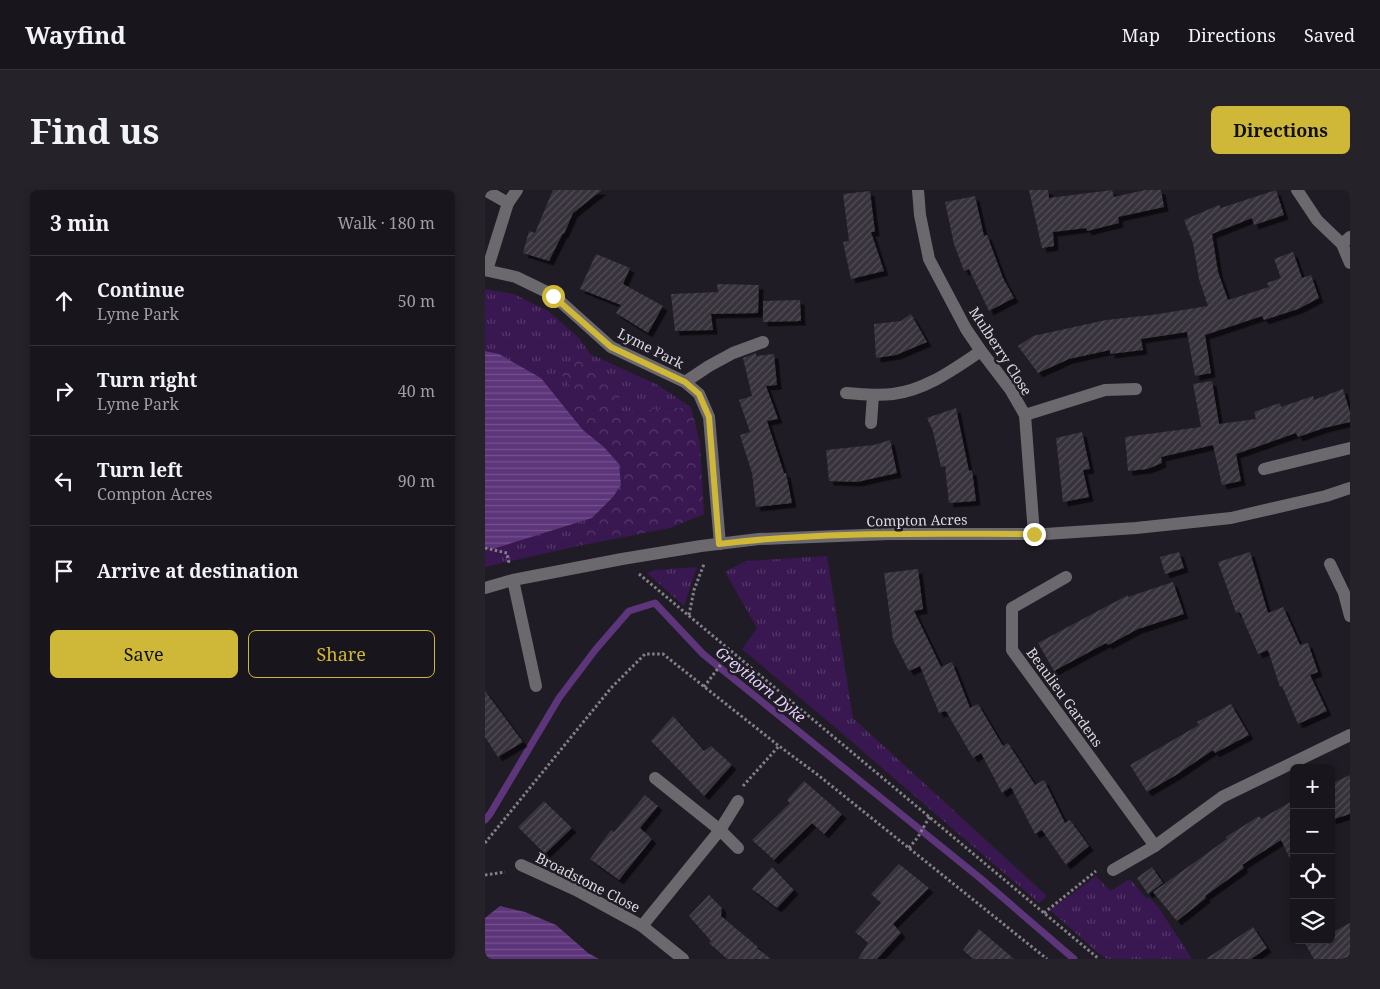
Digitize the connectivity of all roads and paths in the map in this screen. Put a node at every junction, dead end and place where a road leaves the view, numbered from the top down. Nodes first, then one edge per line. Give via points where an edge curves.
1 (485, 190) edge
2 (517, 190) edge
3 (918, 190) edge
4 (1297, 190) edge
5 (507, 203) junction
6 (1346, 241) edge
7 (1350, 263) edge
8 (486, 270) edge
9 (763, 342) dead end
10 (981, 351) junction
11 (685, 382) junction
12 (1136, 389) dead end
13 (846, 393) dead end
14 (873, 395) junction
15 (1025, 415) junction
16 (871, 423) dead end
17 (1350, 448) edge
18 (1264, 469) dead end
19 (1350, 488) edge
20 (1034, 534) junction
21 (719, 544) junction
22 (701, 546) junction
23 (485, 548) edge
24 (507, 553) dead end
25 (622, 559) junction
26 (1331, 564) dead end
27 (1066, 576) dead end
28 (513, 580) junction
29 (485, 588) edge
30 (689, 616) junction
31 (1350, 616) edge
32 (731, 651) junction
33 (536, 686) dead end
34 (704, 687) junction
35 (1350, 735) edge
36 (779, 746) junction
37 (655, 778) dead end
38 (738, 801) joint
39 (930, 816) junction
40 (720, 830) junction
41 (485, 843) edge
42 (1155, 846) junction
43 (738, 848) dead end
44 (909, 848) junction
45 (521, 865) dead end
46 (1113, 870) joint
47 (1043, 913) junction
48 (643, 926) junction
49 (683, 959) edge
50 (1047, 959) edge
51 (1099, 959) edge

1 - 5 street
2 - 5 street
3 - 10 street, Mulberry Close via 929,259
4 - 6 street via 1317,220
5 - 8 street
6 - 7 street
8 - 11 street, Lyme Park via 516,277 553,296 611,347
9 - 11 street via 733,353
10 - 14 street via 926,385 895,394
10 - 15 street, Mulberry Close
11 - 21 street, Lyme Park via 699,394 709,417
12 - 15 street via 1105,390
13 - 14 street
14 - 16 street
15 - 20 street, Mulberry Close
17 - 18 street
19 - 20 street, Compton Acres via 1231,518
20 - 21 street, Compton Acres via 889,534 759,539
21 - 22 street, Compton Acres
22 - 25 street, Compton Acres
22 - 30 path via 705,562 693,590
23 - 24 path
25 - 28 street, Compton Acres
25 - 30 path
26 - 31 street
27 - 42 street, Beaulieu Gardens via 1012,608 1012,650
28 - 29 street, Compton Acres
28 - 33 street
30 - 32 path
32 - 34 path
32 - 39 path
34 - 36 path
34 - 41 path via 663,654 645,654 611,688
35 - 42 street via 1222,797
36 - 38 path via 744,785
36 - 44 path
37 - 40 street
38 - 40 street, Broadstone Close
39 - 44 path
39 - 47 path
40 - 43 street
40 - 48 street, Broadstone Close
42 - 46 street
44 - 50 path
45 - 48 street, Broadstone Close
46 - 47 path via 1099,868
47 - 51 path
48 - 49 street, Broadstone Close

